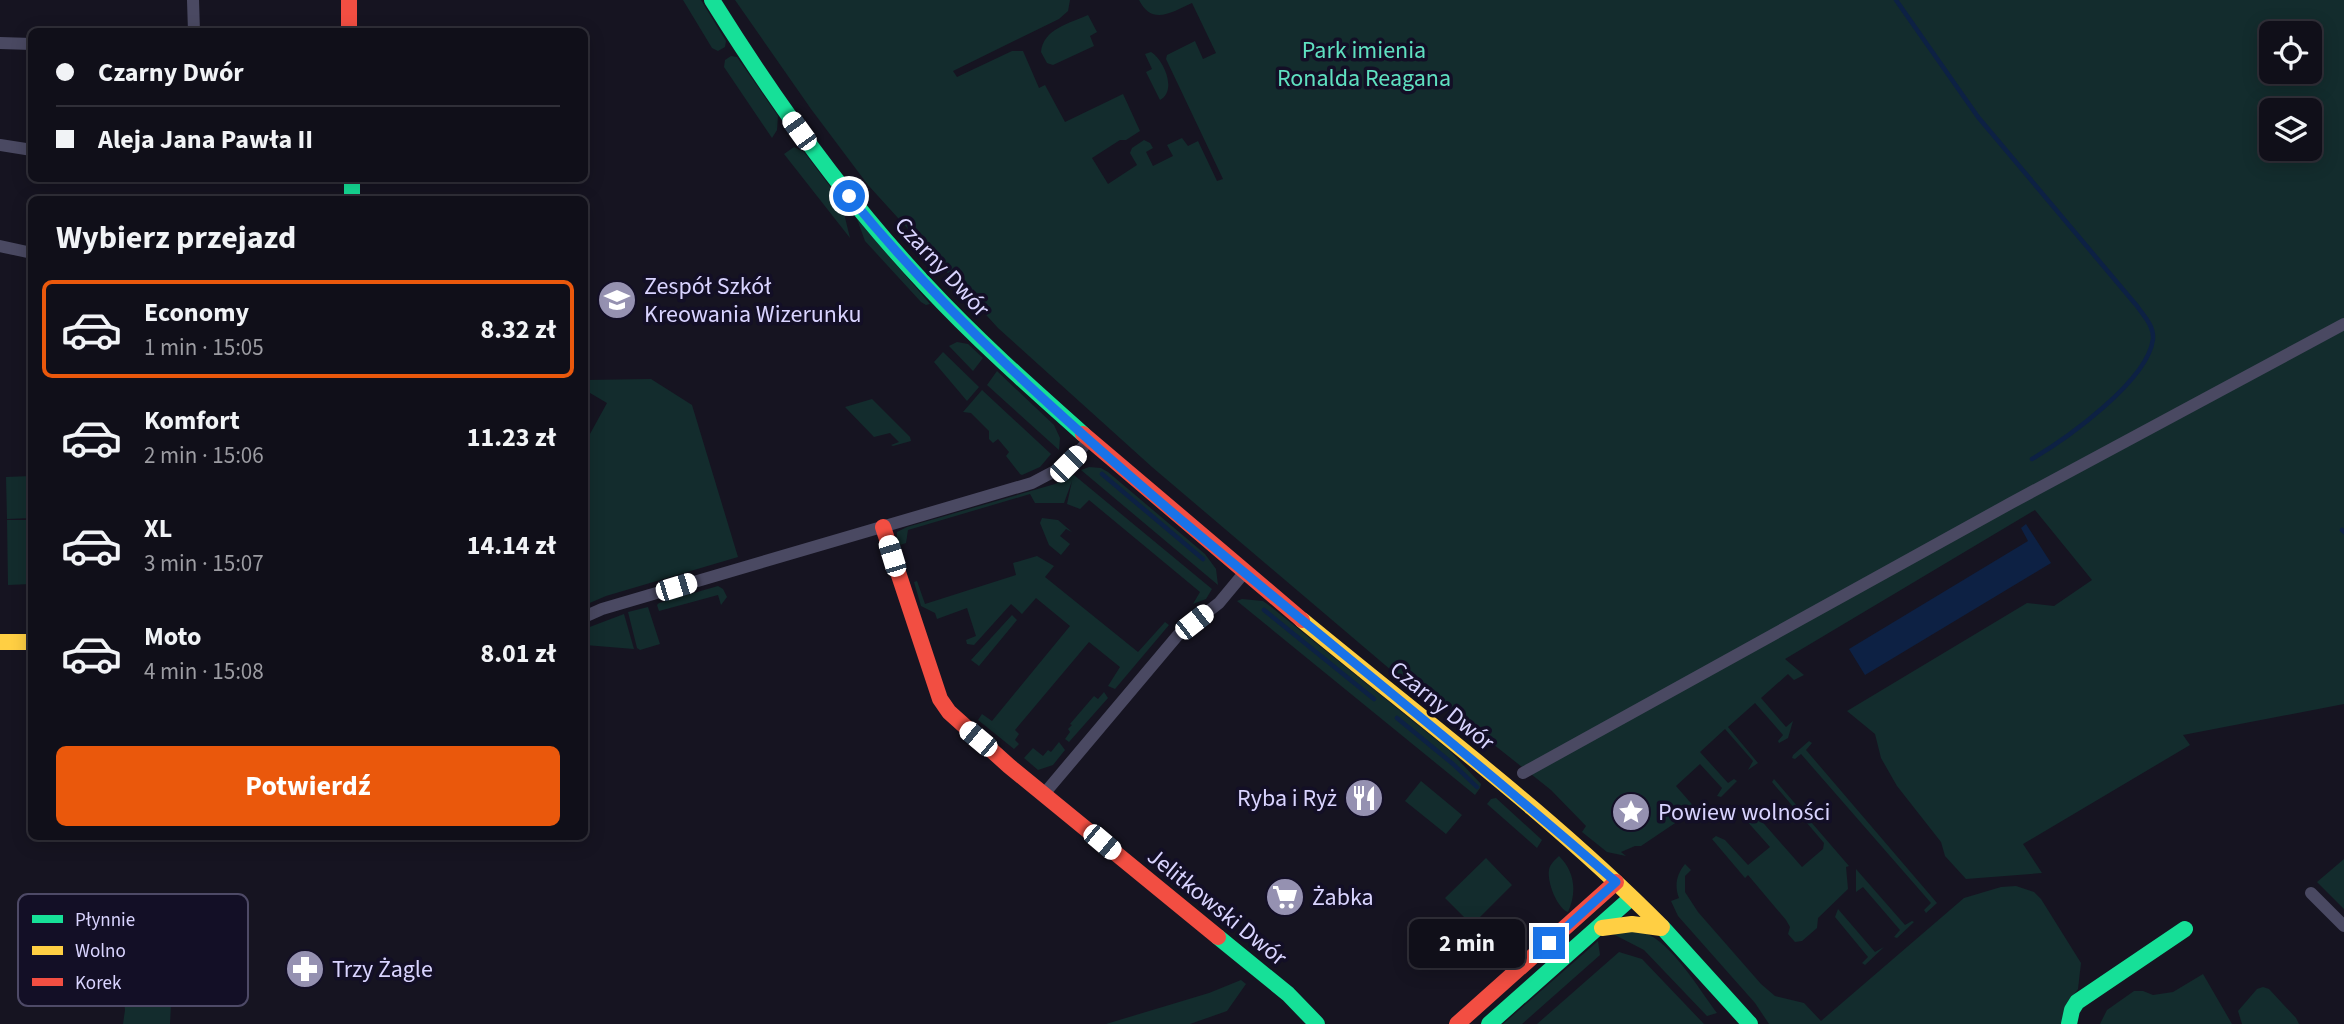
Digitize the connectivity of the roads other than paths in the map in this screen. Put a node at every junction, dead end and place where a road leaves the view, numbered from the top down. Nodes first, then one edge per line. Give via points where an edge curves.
1 (193, 0) edge
2 (349, 0) edge
3 (712, 0) edge
4 (194, 28) edge
5 (349, 28) edge
6 (0, 43) edge
7 (28, 44) edge
8 (0, 145) edge
9 (28, 149) edge
10 (0, 246) edge
11 (28, 252) edge
12 (2344, 324) edge
13 (1089, 440) junction
14 (883, 527) junction
15 (1244, 573) junction
16 (588, 615) edge
17 (0, 642) edge
18 (28, 642) edge
19 (1523, 773) dead end
20 (1044, 794) junction
21 (1616, 882) junction
22 (2311, 893) dead end
23 (1631, 898) junction
24 (2344, 926) edge
25 (1661, 928) junction
26 (2185, 929) dead end
27 (1595, 930) junction
28 (1317, 1024) edge
29 (1457, 1024) edge
30 (1489, 1024) edge
31 (1750, 1024) edge
32 (2069, 1024) edge

1 - 4 street
2 - 5 main road
3 - 13 main road, Czarny Dwór via 783,109 887,242 962,324
6 - 7 street
8 - 9 street
10 - 11 street
12 - 19 street
13 - 14 street via 1068,464 1032,483
13 - 15 main road, Czarny Dwór
14 - 16 street
14 - 20 main road, Jelitkowski Dwór via 940,699 962,726
15 - 20 street via 1219,603 1178,635
15 - 21 main road, Czarny Dwór
17 - 18 main road
20 - 28 main road, Jelitkowski Dwór via 1288,994
21 - 23 main road, Czarny Dwór
21 - 29 main road
22 - 24 street
23 - 25 main road, Czarny Dwór
23 - 27 main road
25 - 27 main road via 1638,922
25 - 31 main road, Czarny Dwór
26 - 32 main road via 2077,1002
27 - 30 main road

